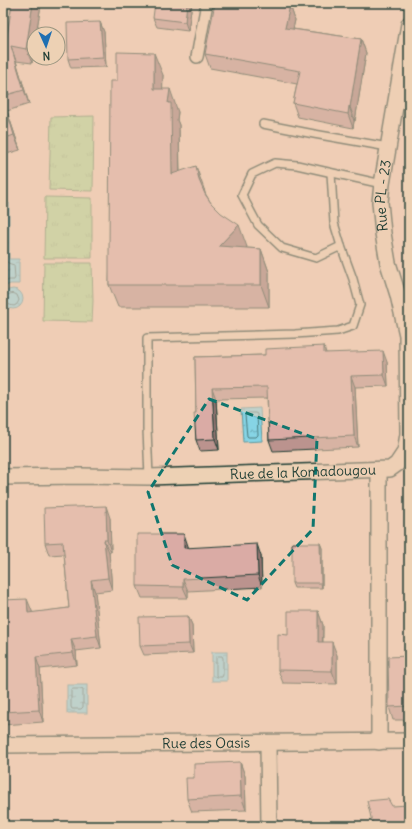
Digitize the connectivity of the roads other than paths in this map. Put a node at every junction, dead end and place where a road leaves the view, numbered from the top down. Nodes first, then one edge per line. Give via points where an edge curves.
1 (206, 3) edge
2 (409, 24) edge
3 (197, 57) dead end
4 (263, 124) dead end
5 (388, 147) junction
6 (331, 173) junction
7 (382, 184) junction
8 (341, 246) junction
9 (379, 470) junction
10 (3, 477) edge
11 (149, 477) junction
12 (409, 741) edge
13 (379, 742) junction
14 (268, 743) junction
15 (3, 745) edge
16 (269, 826) edge

1 - 3 street
2 - 5 street, Rue PL - 23
4 - 5 lane
5 - 7 street, Rue PL - 23
6 - 7 lane
6 - 8 lane via 334,224
6 - 8 lane via 275,163 252,174 242,195 258,225 282,248 316,258
7 - 9 street, Rue PL - 23 via 380,202 388,263 407,335 408,434 405,452 397,464 390,470
8 - 11 lane via 360,305 353,326 338,331 295,334 147,338
9 - 11 street, Rue de la Komadougou
9 - 13 street, Rue de la Komadougou
10 - 11 street, Rue de la Komadougou
12 - 13 street, Rue des Oasis
13 - 14 street, Rue des Oasis
14 - 15 street, Rue des Oasis
14 - 16 street

